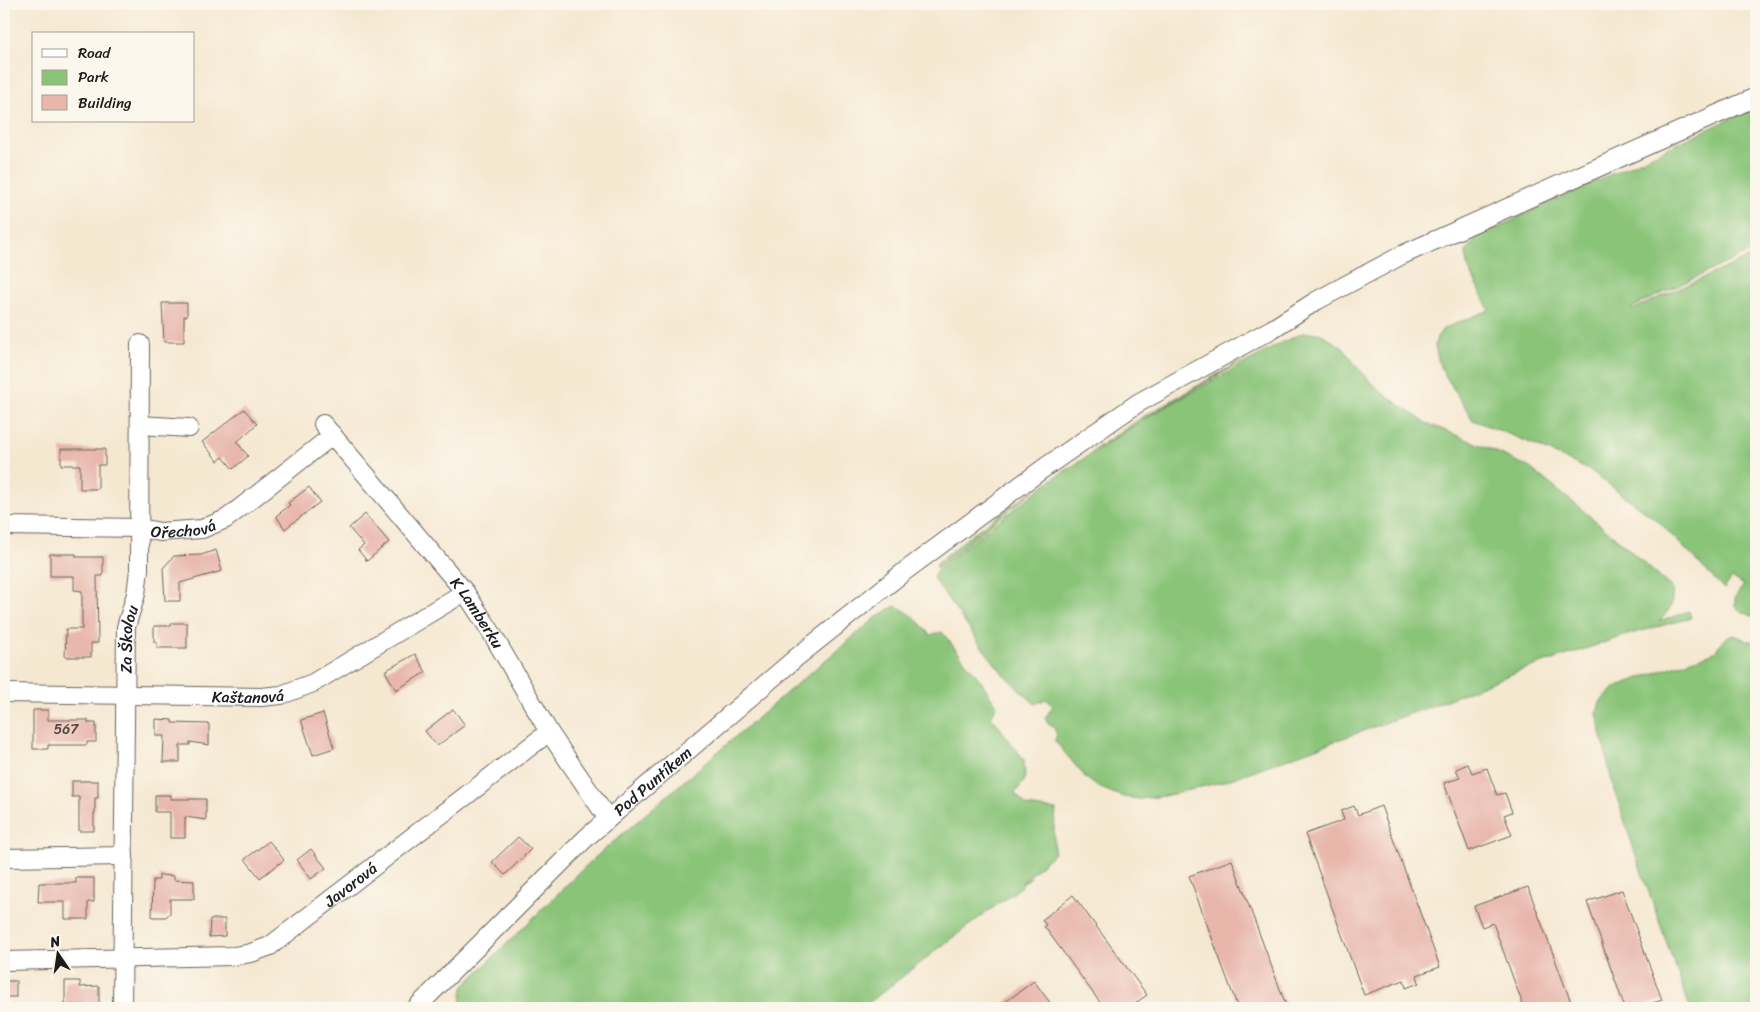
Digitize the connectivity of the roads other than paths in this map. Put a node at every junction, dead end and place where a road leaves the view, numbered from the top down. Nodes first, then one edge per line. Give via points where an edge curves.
1 (1756, 97) edge
2 (140, 344) dead end
3 (140, 425) junction
4 (189, 428) dead end
5 (328, 429) joint
6 (4, 526) edge
7 (140, 528) junction
8 (466, 592) junction
9 (4, 693) edge
10 (126, 696) junction
11 (549, 732) junction
12 (608, 819) junction
13 (124, 856) junction
14 (4, 858) edge
15 (123, 958) junction
16 (4, 961) edge
17 (122, 1008) edge
18 (416, 1008) edge

1 - 12 street, Pod Puntíkem via 1402,255 1138,403 904,571 797,657
2 - 3 street, Za Školou
3 - 4 street
3 - 7 street, Za Školou
5 - 7 street, Ořechová via 226,519 202,530 160,532
5 - 8 street, K Lamberku
6 - 7 street, Ořechová
7 - 10 street, Za Školou via 136,594 126,627
8 - 10 street, Kaštanová via 313,683 281,695
8 - 11 street, K Lamberku
9 - 10 street, Kaštanová
10 - 13 street, Za Školou
11 - 12 street, K Lamberku
11 - 15 street, Javorová via 270,946 234,956
12 - 18 street, Pod Puntíkem
13 - 14 street
13 - 15 street, Za Školou
15 - 16 street
15 - 17 street, Za Školou

